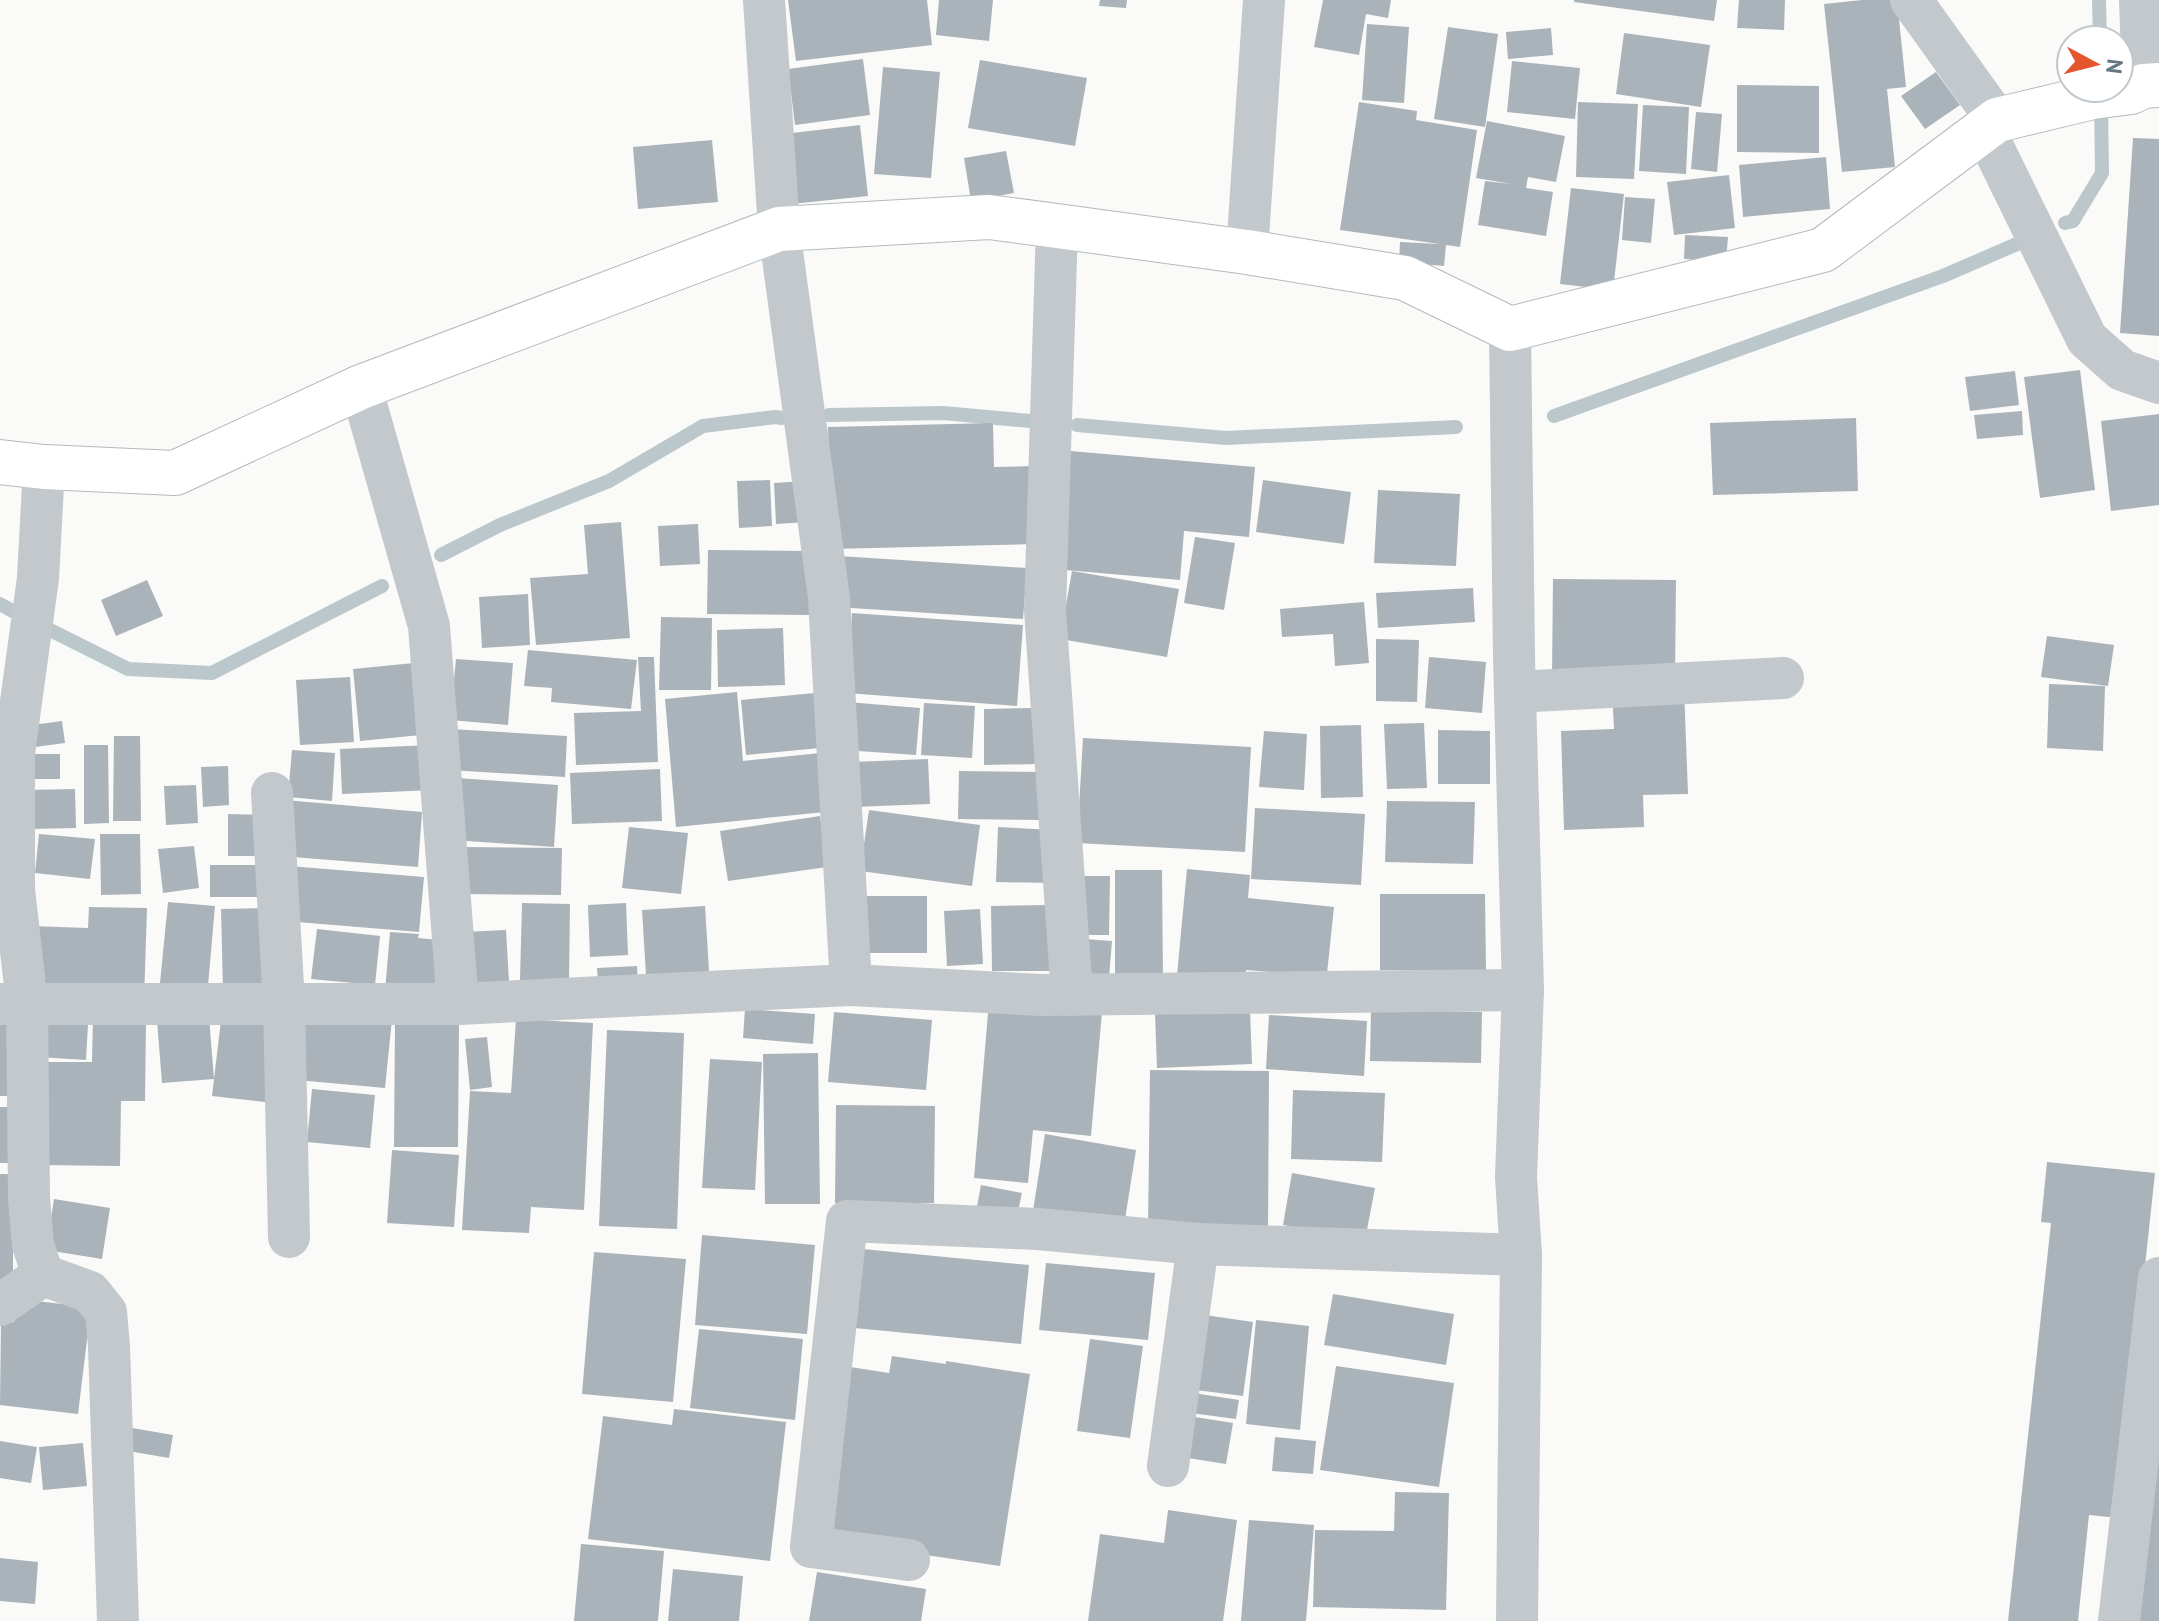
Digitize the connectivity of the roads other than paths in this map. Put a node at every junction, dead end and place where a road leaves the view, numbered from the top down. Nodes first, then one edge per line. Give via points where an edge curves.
1 (764, 0) edge
2 (1264, 0) edge
3 (1911, 0) edge
4 (2140, 0) edge
5 (2135, 56) edge
6 (2074, 104) edge
7 (1991, 124) junction
8 (1057, 226) junction
9 (779, 229) junction
10 (1247, 252) junction
11 (1510, 329) junction
12 (2159, 383) edge
13 (361, 387) junction
14 (0, 462) edge
15 (44, 467) junction
16 (1783, 678) dead end
17 (1515, 692) junction
18 (272, 793) dead end
19 (851, 985) junction
20 (1523, 990) junction
21 (1072, 995) junction
22 (13, 1004) edge
23 (284, 1004) junction
24 (458, 1004) junction
25 (289, 1237) dead end
26 (1198, 1244) junction
27 (1521, 1255) junction
28 (43, 1275) junction
29 (2159, 1278) edge
30 (0, 1305) edge
31 (1168, 1466) dead end
32 (909, 1560) dead end
33 (118, 1621) edge
34 (1517, 1621) edge
35 (2119, 1621) edge

1 - 9 street
2 - 10 street
3 - 7 street
4 - 5 street
6 - 7 street
7 - 11 street via 1823,250
7 - 12 street via 2087,339 2122,370
8 - 9 street via 989,217
8 - 10 street
8 - 21 street via 1045,610
9 - 13 street
9 - 19 street via 829,598
10 - 11 street via 1405,278
11 - 17 street
13 - 15 street via 175,473
13 - 24 street via 429,626
14 - 15 street
15 - 22 street via 38,578 14,753
16 - 17 street
17 - 20 street
18 - 23 street
19 - 21 street
19 - 24 street
20 - 21 street
20 - 27 street via 1516,1177
22 - 23 street
22 - 28 street via 33,1245
23 - 24 street
23 - 25 street
26 - 27 street
26 - 31 street
26 - 32 street via 1038,1229 847,1221 811,1547
27 - 34 street
28 - 30 street
28 - 33 street via 90,1292 106,1312
29 - 35 street

